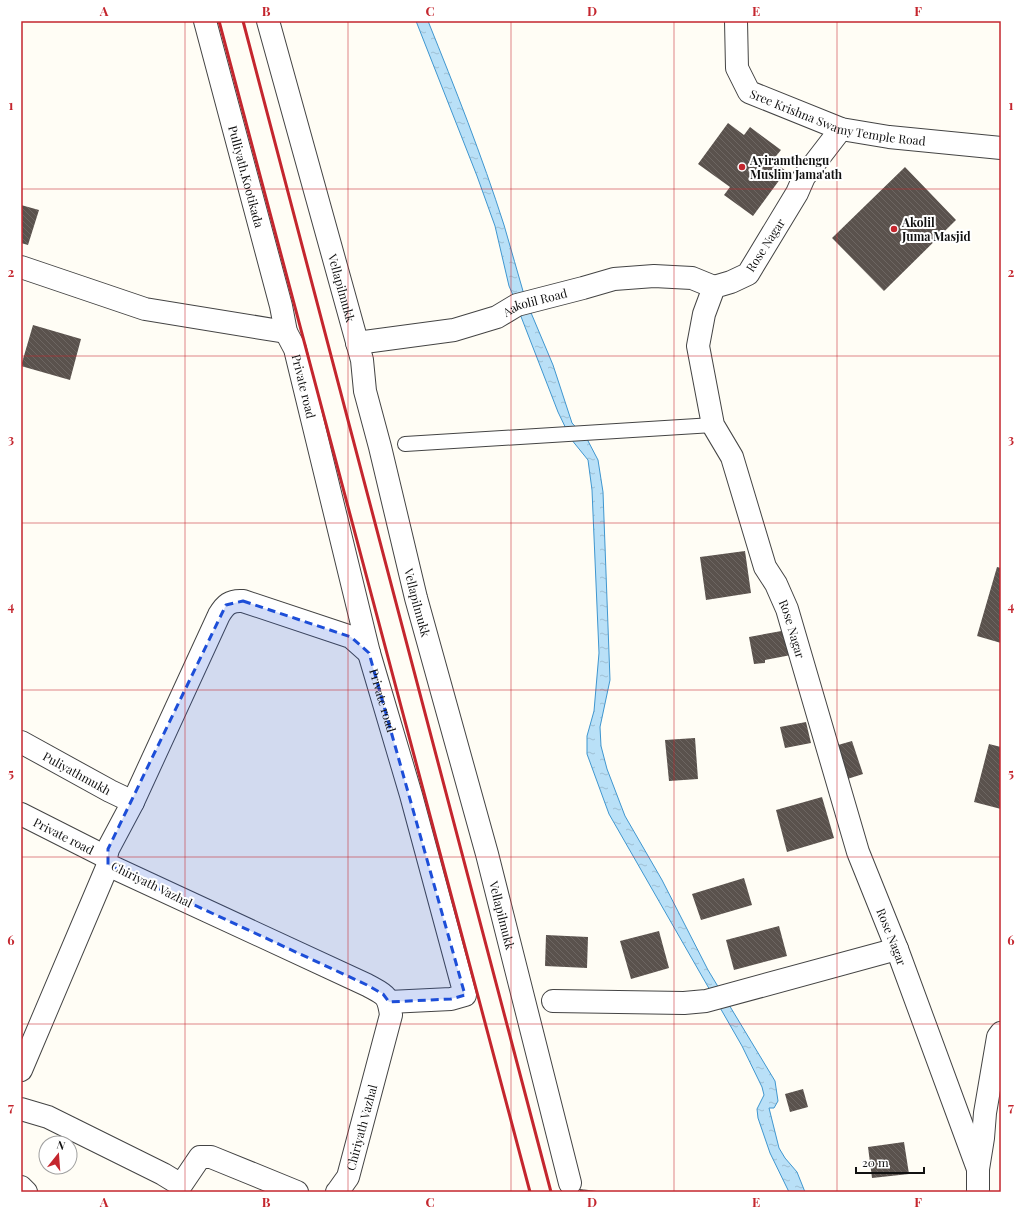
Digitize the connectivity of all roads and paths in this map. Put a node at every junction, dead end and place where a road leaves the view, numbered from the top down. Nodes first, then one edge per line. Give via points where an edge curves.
1 (205, 21) edge
2 (268, 21) edge
3 (736, 21) edge
4 (841, 129) junction
5 (1001, 148) edge
6 (21, 267) edge
7 (714, 287) junction
8 (286, 332) junction
9 (357, 343) junction
10 (714, 424) junction
11 (405, 444) dead end
12 (369, 653) junction
13 (21, 742) edge
14 (133, 802) junction
15 (21, 814) edge
16 (107, 861) junction
17 (897, 949) junction
18 (552, 1001) dead end
19 (389, 1002) junction
20 (1001, 1033) edge
21 (21, 1070) edge
22 (21, 1109) edge
23 (978, 1169) junction
24 (570, 1183) dead end
25 (21, 1188) edge
26 (26, 1192) edge
27 (297, 1192) edge
28 (336, 1192) edge
29 (978, 1192) edge

1 - 8 street, Pulliyath,Kootikada
2 - 9 street, Vellapilmukk
3 - 4 street, Sree Krishna Swamy Temple Road via 737,68 749,92
4 - 5 street, Sree Krishna Swamy Temple Road via 888,137
4 - 7 street, Rose Nagar via 804,177 748,274
6 - 8 street via 145,309
7 - 9 street, Aakolil Road via 692,278 654,276 614,279 516,304 497,317 454,330
7 - 10 street, Rose Nagar via 704,314 698,346
8 - 12 street, Private road via 295,349
9 - 24 street, Vellapilmukk via 362,360 365,391 416,598 488,854
10 - 11 lane
10 - 17 street, Rose Nagar via 732,458 765,568 776,584 787,609 858,852
12 - 14 street, Chiriyath Vazhal via 351,637 243,601 235,600 226,605
12 - 19 street, Private road via 411,795 465,995 451,999
13 - 14 street, Puliyathmukh via 110,792
14 - 16 street, Chiriyath Vazhal via 108,849
15 - 16 street, Private road
16 - 19 street, Chiriyath Vazhal via 367,985 383,994
16 - 21 street
17 - 18 street via 706,1001
17 - 23 street, Rose Nagar
19 - 28 street, Chiriyath Vazhal via 391,1016 348,1178
20 - 23 street via 998,1037 985,1113
22 - 27 street via 48,1117 181,1185 200,1157 211,1157
23 - 29 street
25 - 26 street

